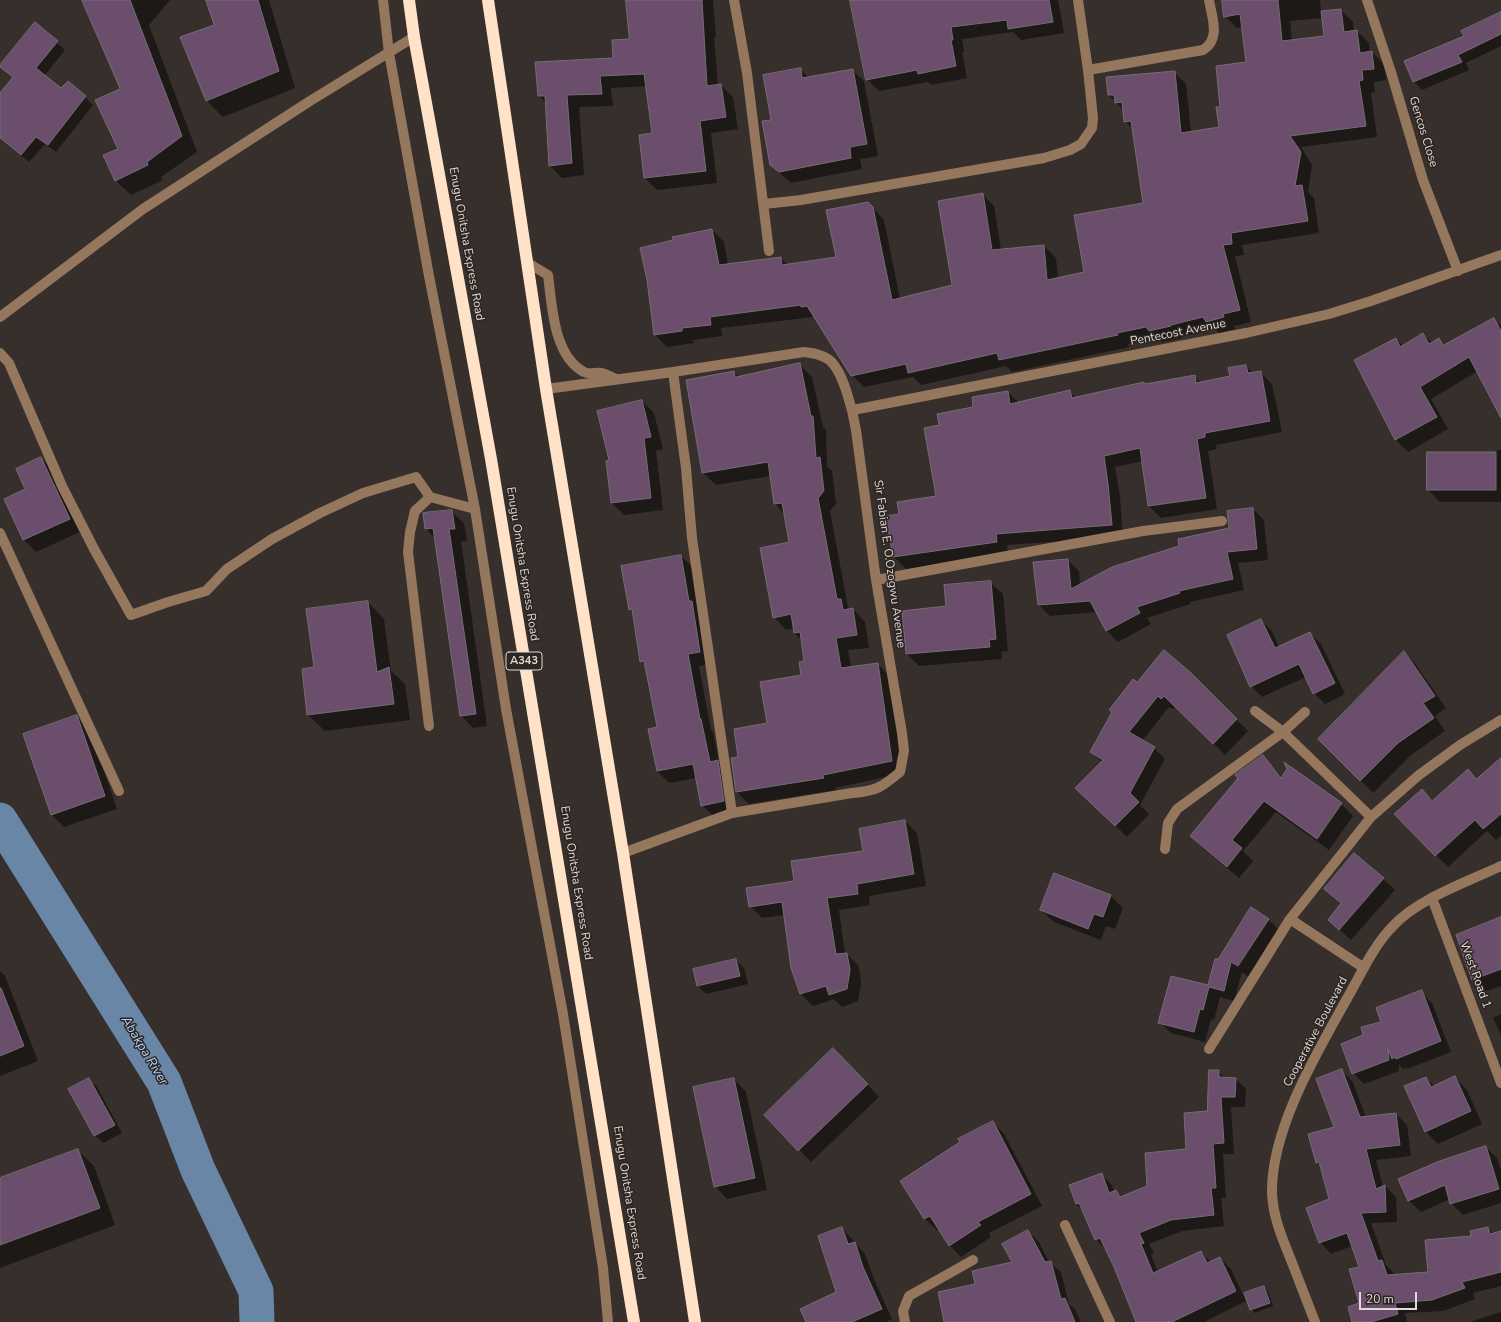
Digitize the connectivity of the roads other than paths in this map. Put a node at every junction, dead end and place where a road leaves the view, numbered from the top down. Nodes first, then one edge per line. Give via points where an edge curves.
1 (383, 0) edge
2 (409, 0) edge
3 (488, 0) edge
4 (734, 0) edge
5 (1078, 0) edge
6 (1209, 0) edge
7 (1368, 0) edge
8 (414, 37) junction
9 (389, 52) junction
10 (1088, 70) junction
11 (764, 204) junction
12 (769, 251) dead end
13 (1501, 256) edge
14 (528, 263) junction
15 (1458, 271) junction
16 (0, 317) edge
17 (0, 353) edge
18 (674, 372) junction
19 (618, 379) junction
20 (546, 389) junction
21 (853, 410) junction
22 (430, 498) junction
23 (475, 510) junction
24 (1222, 521) dead end
25 (0, 533) edge
26 (876, 580) junction
27 (1254, 711) dead end
28 (1304, 712) dead end
29 (1501, 720) edge
30 (429, 726) dead end
31 (1283, 732) junction
32 (119, 791) dead end
33 (732, 813) junction
34 (1371, 817) junction
35 (1165, 849) dead end
36 (623, 853) junction
37 (1501, 866) edge
38 (1432, 898) junction
39 (1290, 919) junction
40 (1364, 968) junction
41 (1209, 1049) dead end
42 (1501, 1083) edge
43 (1065, 1225) dead end
44 (973, 1260) dead end
45 (608, 1322) edge
46 (634, 1322) edge
47 (695, 1322) edge
48 (905, 1322) edge
49 (1110, 1322) edge
50 (1315, 1322) edge

1 - 9 street
2 - 8 highway, Enugu Onitsha Express Road / A343
3 - 14 highway
4 - 11 street via 747,73
5 - 10 street
6 - 10 street via 1214,33 1210,46 1203,50
7 - 15 street, Gencos Close via 1423,180
8 - 9 street
8 - 46 highway, Enugu Onitsha Express Road / A343 via 494,475
9 - 16 street via 143,209
9 - 23 street via 429,276
10 - 11 street via 1092,128 1081,144 1070,150 1044,158 801,200
11 - 12 street
13 - 15 street, Pentecost Avenue
14 - 19 street via 548,275 555,325 563,350 574,365 585,373 601,373
14 - 20 highway
15 - 21 street, Pentecost Avenue via 1329,314 1246,333
17 - 22 street via 9,363 62,486 131,615 206,591 227,569 272,539 363,493 416,477
18 - 19 street, Sir Fabian E. O.Ozogwu Avenue
18 - 21 street, Sir Fabian E. O.Ozogwu Avenue via 804,352 816,353 829,360 839,373
18 - 33 street via 692,538
19 - 20 street, Sir Fabian E. O.Ozogwu Avenue
20 - 36 highway
21 - 26 street, Sir Fabian E. O.Ozogwu Avenue
22 - 23 street
22 - 30 street via 415,511 408,552
23 - 45 street via 506,710 563,1014 603,1268
24 - 26 street via 1143,532
25 - 32 street
26 - 33 street, Sir Fabian E. O.Ozogwu Avenue via 902,733 904,751 900,772 882,787 862,792
27 - 31 street
28 - 31 street
29 - 34 street via 1460,744 1419,775
31 - 34 street
31 - 35 street via 1177,809 1168,824
33 - 36 street, Sir Fabian E. O.Ozogwu Avenue
34 - 39 street
36 - 47 highway
37 - 38 street, Cooperative Boulevard
38 - 40 street, Cooperative Boulevard via 1415,907 1393,925
38 - 42 street, West Road 1
39 - 40 street
39 - 41 street
40 - 50 street, Cooperative Boulevard via 1317,1053 1284,1124 1273,1172 1272,1194 1276,1222
43 - 49 street
44 - 48 street via 909,1296 903,1311

